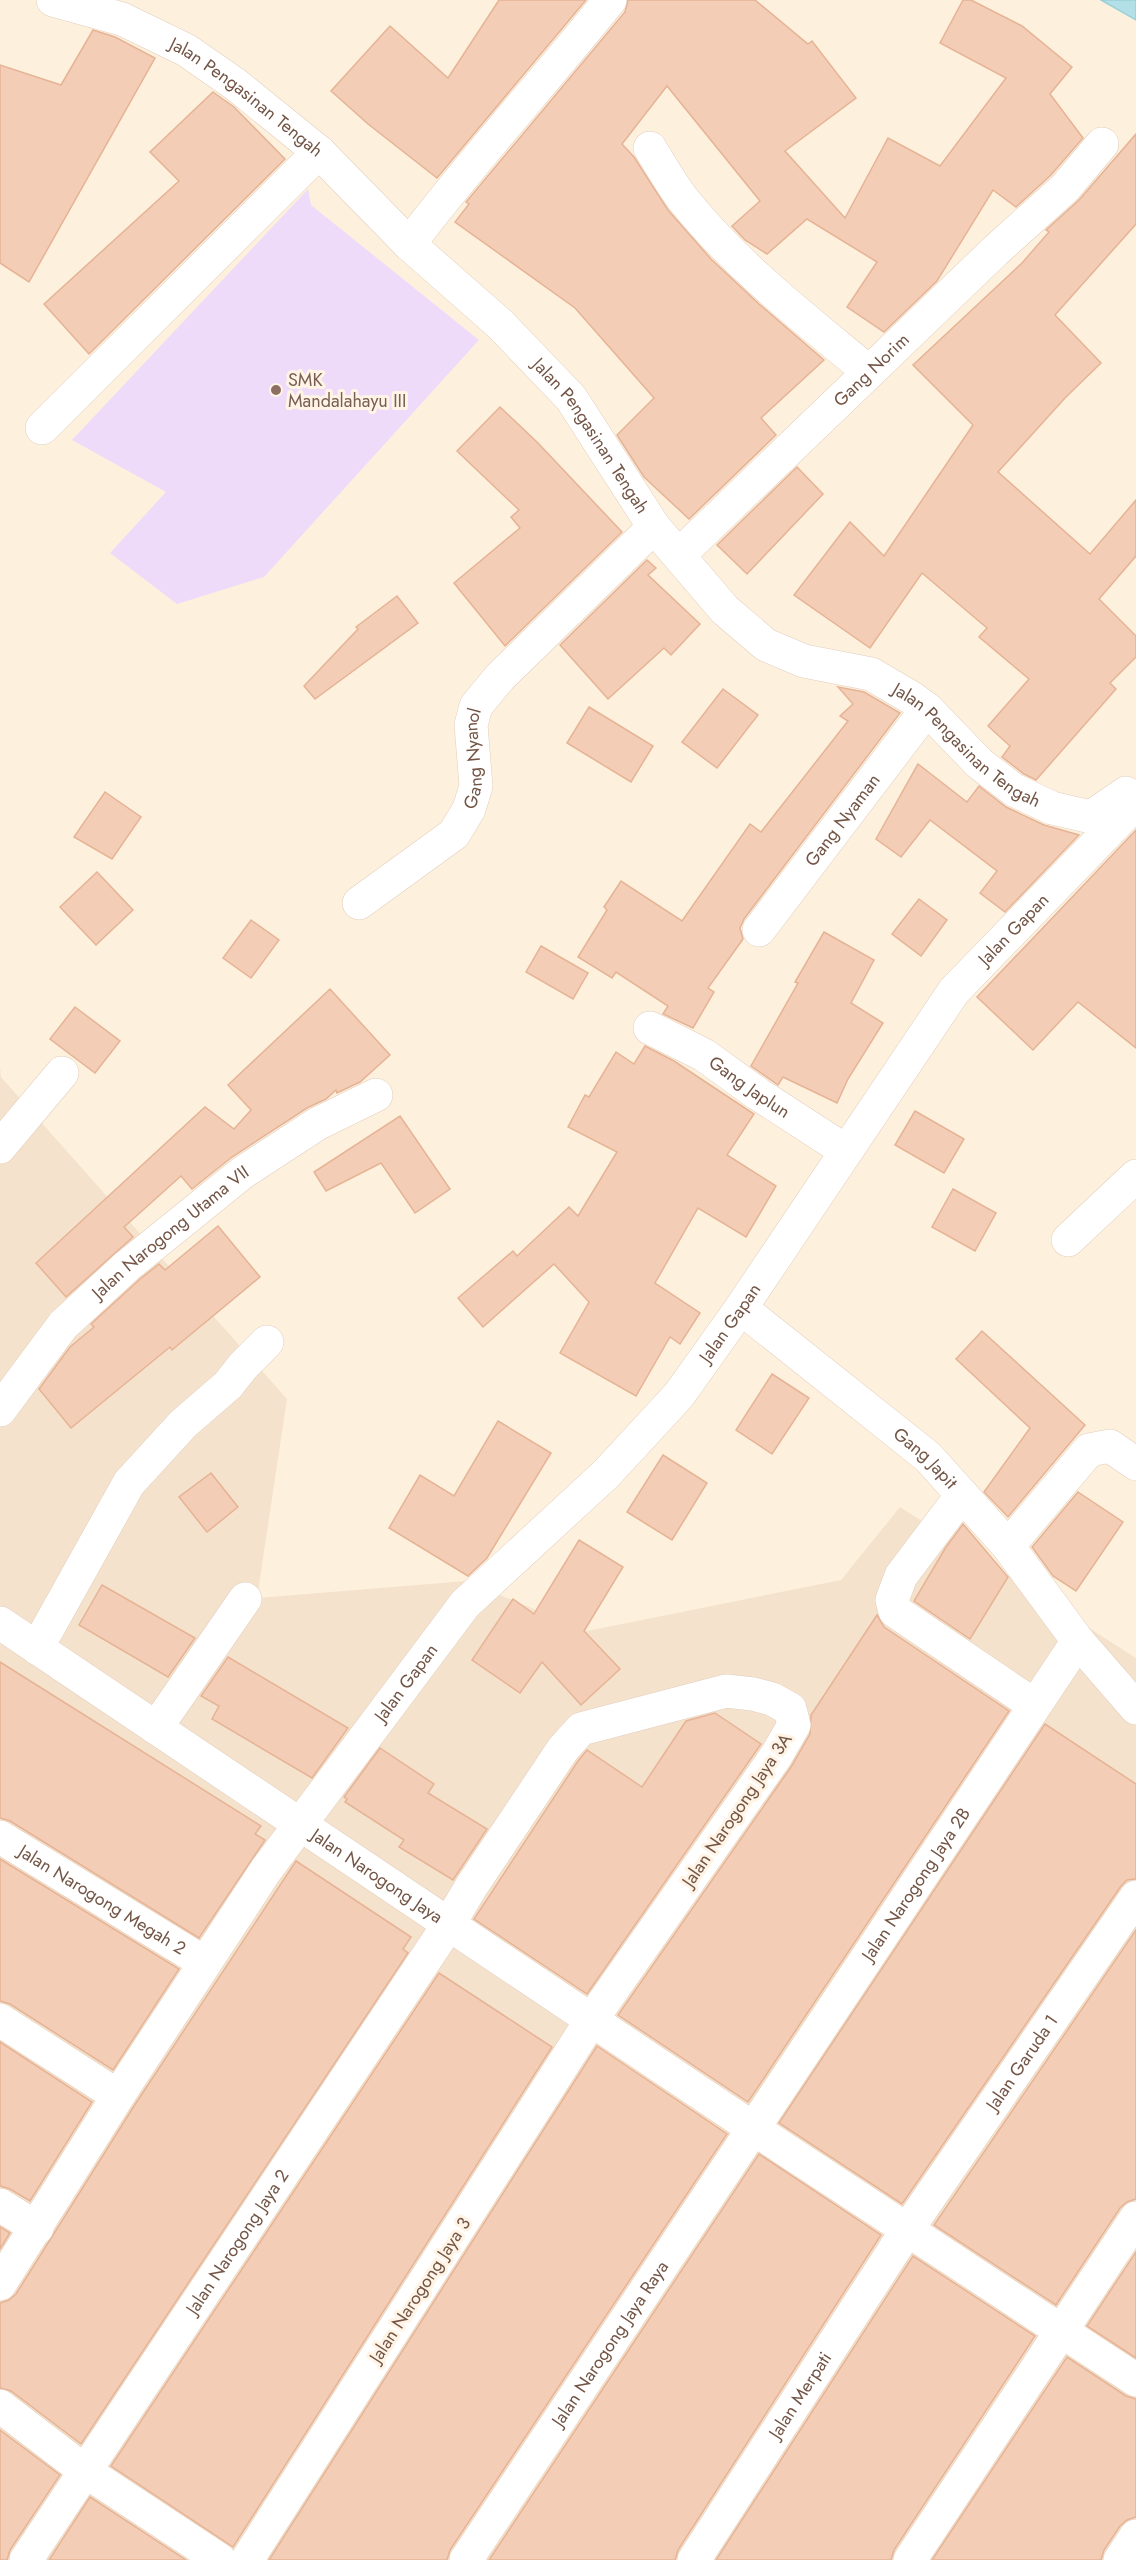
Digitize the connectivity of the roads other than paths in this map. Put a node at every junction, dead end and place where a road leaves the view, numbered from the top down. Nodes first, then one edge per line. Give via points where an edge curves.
1 (53, 0) edge
2 (610, 0) edge
3 (1102, 144) dead end
4 (650, 148) dead end
5 (319, 152) junction
6 (409, 244) junction
7 (869, 372) junction
8 (42, 428) dead end
9 (654, 527) junction
10 (679, 555) junction
11 (927, 709) junction
12 (1136, 786) edge
13 (1136, 803) edge
14 (359, 903) dead end
15 (759, 930) dead end
16 (651, 1028) dead end
17 (62, 1073) dead end
18 (376, 1095) dead end
19 (0, 1147) edge
20 (846, 1151) junction
21 (1136, 1176) edge
22 (1068, 1240) dead end
23 (741, 1308) junction
24 (267, 1342) dead end
25 (2, 1401) edge
26 (1136, 1464) edge
27 (962, 1495) junction
28 (1008, 1546) junction
29 (245, 1599) dead end
30 (0, 1623) edge
31 (1078, 1641) junction
32 (38, 1648) junction
33 (1034, 1705) junction
34 (1136, 1708) edge
35 (156, 1728) junction
36 (563, 1749) joint
37 (299, 1823) junction
38 (0, 1837) edge
39 (1136, 1897) edge
40 (449, 1924) junction
41 (205, 1963) junction
42 (592, 2019) junction
43 (0, 2020) edge
44 (118, 2096) junction
45 (754, 2128) junction
46 (0, 2205) edge
47 (1136, 2218) edge
48 (37, 2228) junction
49 (907, 2230) junction
50 (0, 2284) edge
51 (1061, 2331) junction
52 (1136, 2380) edge
53 (0, 2406) edge
54 (86, 2471) junction
55 (1136, 2536) edge
56 (26, 2560) edge
57 (220, 2560) edge
58 (247, 2560) edge
59 (466, 2560) edge
60 (694, 2560) edge
61 (910, 2560) edge
62 (1120, 2560) edge

1 - 5 street, Jalan Pengasinan Tengah via 122,19 186,50
2 - 6 street via 452,187
3 - 7 street, Gang Norim via 1065,188
4 - 7 street via 682,197 716,235 773,292
5 - 6 street, Jalan Pengasinan Tengah
5 - 8 street
6 - 9 street, Jalan Pengasinan Tengah via 500,324 571,398
7 - 10 street, Gang Norim
9 - 10 street, Jalan Pengasinan Tengah
9 - 14 street, Gang Nyanol via 500,677 476,706 471,725 476,786 470,809 454,834
10 - 11 street, Jalan Pengasinan Tengah via 725,610 766,645 804,661 871,674
11 - 12 street, Jalan Pengasinan Tengah via 979,763 1014,790 1052,808 1091,817
11 - 15 street, Gang Nyaman
13 - 20 street, Jalan Gapan via 954,991
16 - 20 street, Gang Japlun via 704,1055
17 - 19 street
18 - 25 street, Jalan Narogong Utama VII via 317,1124 242,1173 127,1266 63,1325
20 - 23 street, Jalan Gapan
21 - 22 street
23 - 27 street, Gang Japit via 928,1457
23 - 37 street, Jalan Gapan via 671,1404 606,1474 465,1604
24 - 32 street via 129,1483
26 - 28 street via 1110,1446 1089,1450
27 - 28 street, Gang Japit
27 - 33 street via 901,1576 892,1600 895,1611
28 - 31 street, Gang Japit
29 - 35 street
30 - 32 street, Jalan Narogong Jaya
31 - 33 street, Jalan Narogong Jaya 2B
31 - 34 street, Gang Japit
32 - 35 street, Jalan Narogong Jaya
33 - 45 street, Jalan Narogong Jaya 2B
35 - 37 street, Jalan Narogong Jaya
36 - 40 street, Jalan Narogong Jaya 2
36 - 42 street, Jalan Narogong Jaya 3A via 581,1729 726,1691 753,1694 790,1709 794,1725
37 - 40 street, Jalan Narogong Jaya
37 - 41 street, Jalan Gapan
38 - 41 street, Jalan Narogong Megah 2
39 - 49 street, Jalan Garuda 1
40 - 42 street, Jalan Narogong Jaya
40 - 54 street, Jalan Narogong Jaya 2
41 - 44 street, Jalan Gapan
42 - 45 street, Jalan Narogong Jaya
42 - 58 street, Jalan Narogong Jaya 3
43 - 44 street
44 - 48 street, Jalan Gapan
45 - 49 street, Jalan Narogong Jaya
45 - 59 street, Jalan Narogong Jaya Raya
46 - 48 street
47 - 51 street
48 - 50 street, Jalan Gapan
49 - 51 street, Jalan Narogong Jaya
49 - 60 street, Jalan Merpati
51 - 52 street, Jalan Narogong Jaya
51 - 61 street
53 - 54 street
54 - 56 street, Jalan Narogong Jaya 2
54 - 57 street
55 - 62 street

